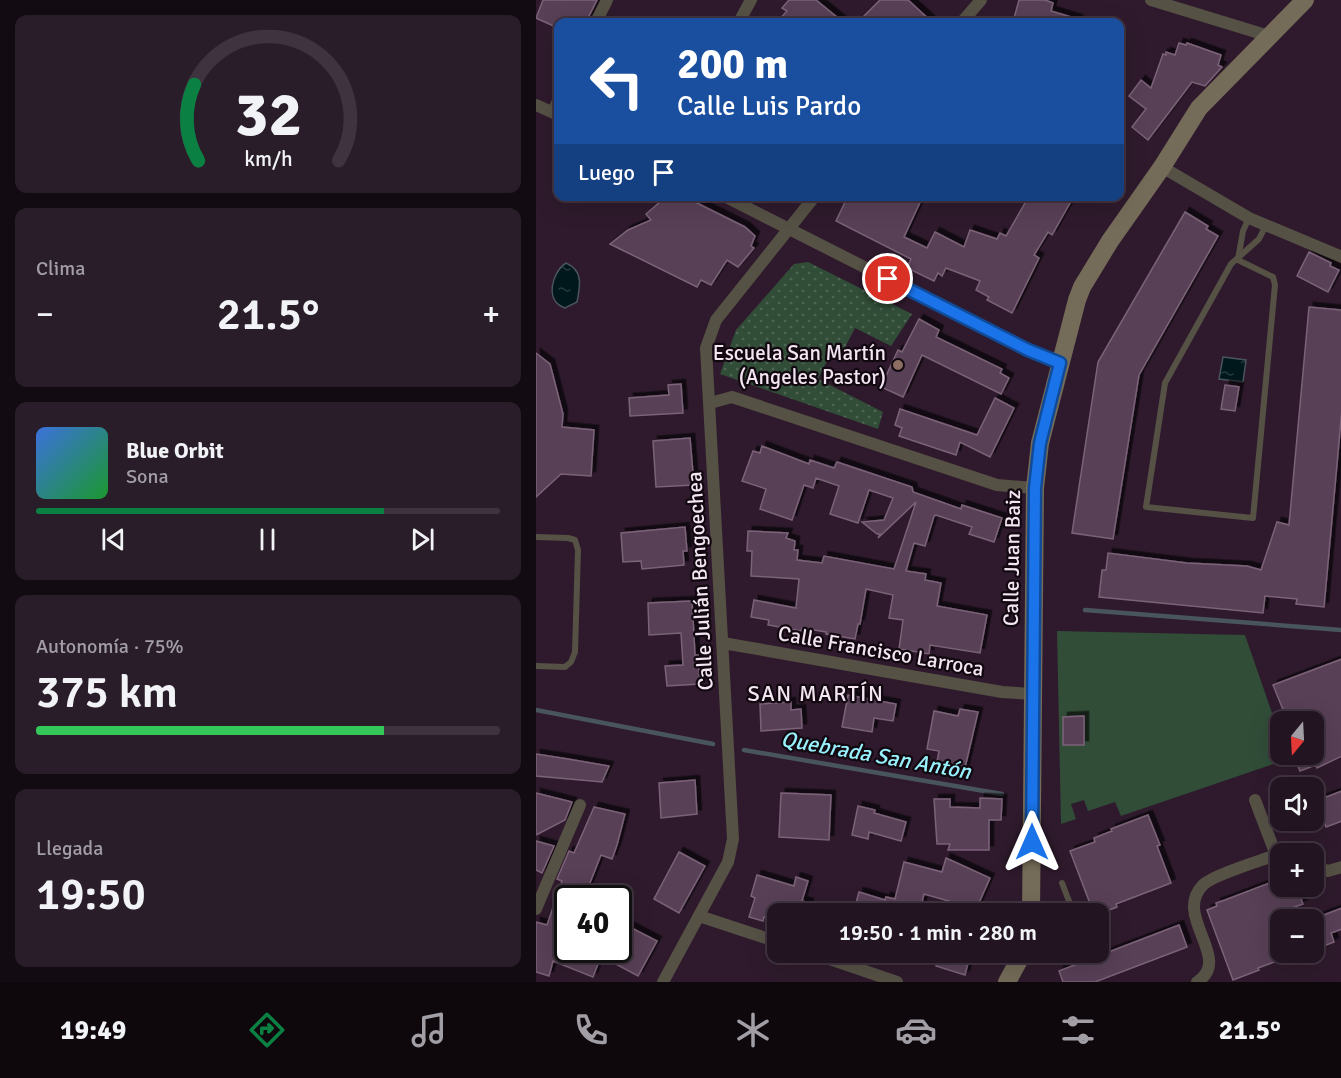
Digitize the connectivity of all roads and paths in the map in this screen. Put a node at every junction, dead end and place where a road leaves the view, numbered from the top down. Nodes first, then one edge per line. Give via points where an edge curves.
1 (607, 0) edge
2 (750, 0) edge
3 (981, 0) edge
4 (1151, 0) edge
5 (1305, 0) edge
6 (598, 18) edge
7 (741, 18) edge
8 (965, 18) edge
9 (1270, 36) junction
10 (536, 105) edge
11 (554, 109) edge
12 (1162, 167) junction
13 (734, 201) edge
14 (811, 201) edge
15 (1249, 218) junction
16 (1266, 225) junction
17 (788, 228) junction
18 (1342, 257) edge
19 (1238, 260) junction
20 (1060, 363) junction
21 (710, 403) junction
22 (1035, 488) junction
23 (536, 537) edge
24 (723, 643) junction
25 (536, 666) edge
26 (1033, 694) junction
27 (1255, 800) dead end
28 (580, 805) dead end
29 (1273, 843) edge
30 (1270, 858) edge
31 (1342, 867) edge
32 (1324, 870) edge
33 (1062, 883) dead end
34 (1031, 903) edge
35 (1070, 903) edge
36 (536, 909) edge
37 (699, 916) junction
38 (767, 938) edge
39 (841, 963) edge
40 (1017, 963) edge
41 (663, 982) edge
42 (897, 982) edge
43 (1007, 982) edge
44 (1197, 982) edge

1 - 6 street
2 - 7 street
3 - 8 street
4 - 9 street
5 - 9 street, Calle Juan Baiz
9 - 12 street, Calle Juan Baiz via 1199,108
10 - 11 street
12 - 15 street
12 - 20 street, Calle Juan Baiz via 1082,287
13 - 17 street
14 - 17 street, Calle Julián Bengoechea
15 - 16 street
15 - 19 lane
16 - 18 street
16 - 19 lane via 1259,239
17 - 20 street
17 - 21 street, Calle Julián Bengoechea via 716,320 706,348
19 - 19 lane via 1231,264 1165,383 1146,507 1253,518 1276,285 1273,278
20 - 22 street, Calle Juan Baiz via 1040,443
21 - 22 street via 732,397 997,485
21 - 24 street, Calle Julián Bengoechea
22 - 26 street, Calle Juan Baiz
23 - 25 lane via 575,540 578,550 575,652 565,667
24 - 26 street, Calle Francisco Larroca via 1002,692
24 - 37 street, Calle Julián Bengoechea via 733,839 728,862
26 - 34 street, Calle Juan Baiz
27 - 29 street
28 - 36 street
30 - 44 street via 1203,884 1193,909 1209,955 1208,969
31 - 32 street
33 - 35 lane
37 - 38 street
37 - 41 street, Calle Julián Bengoechea
39 - 42 street
40 - 43 street

